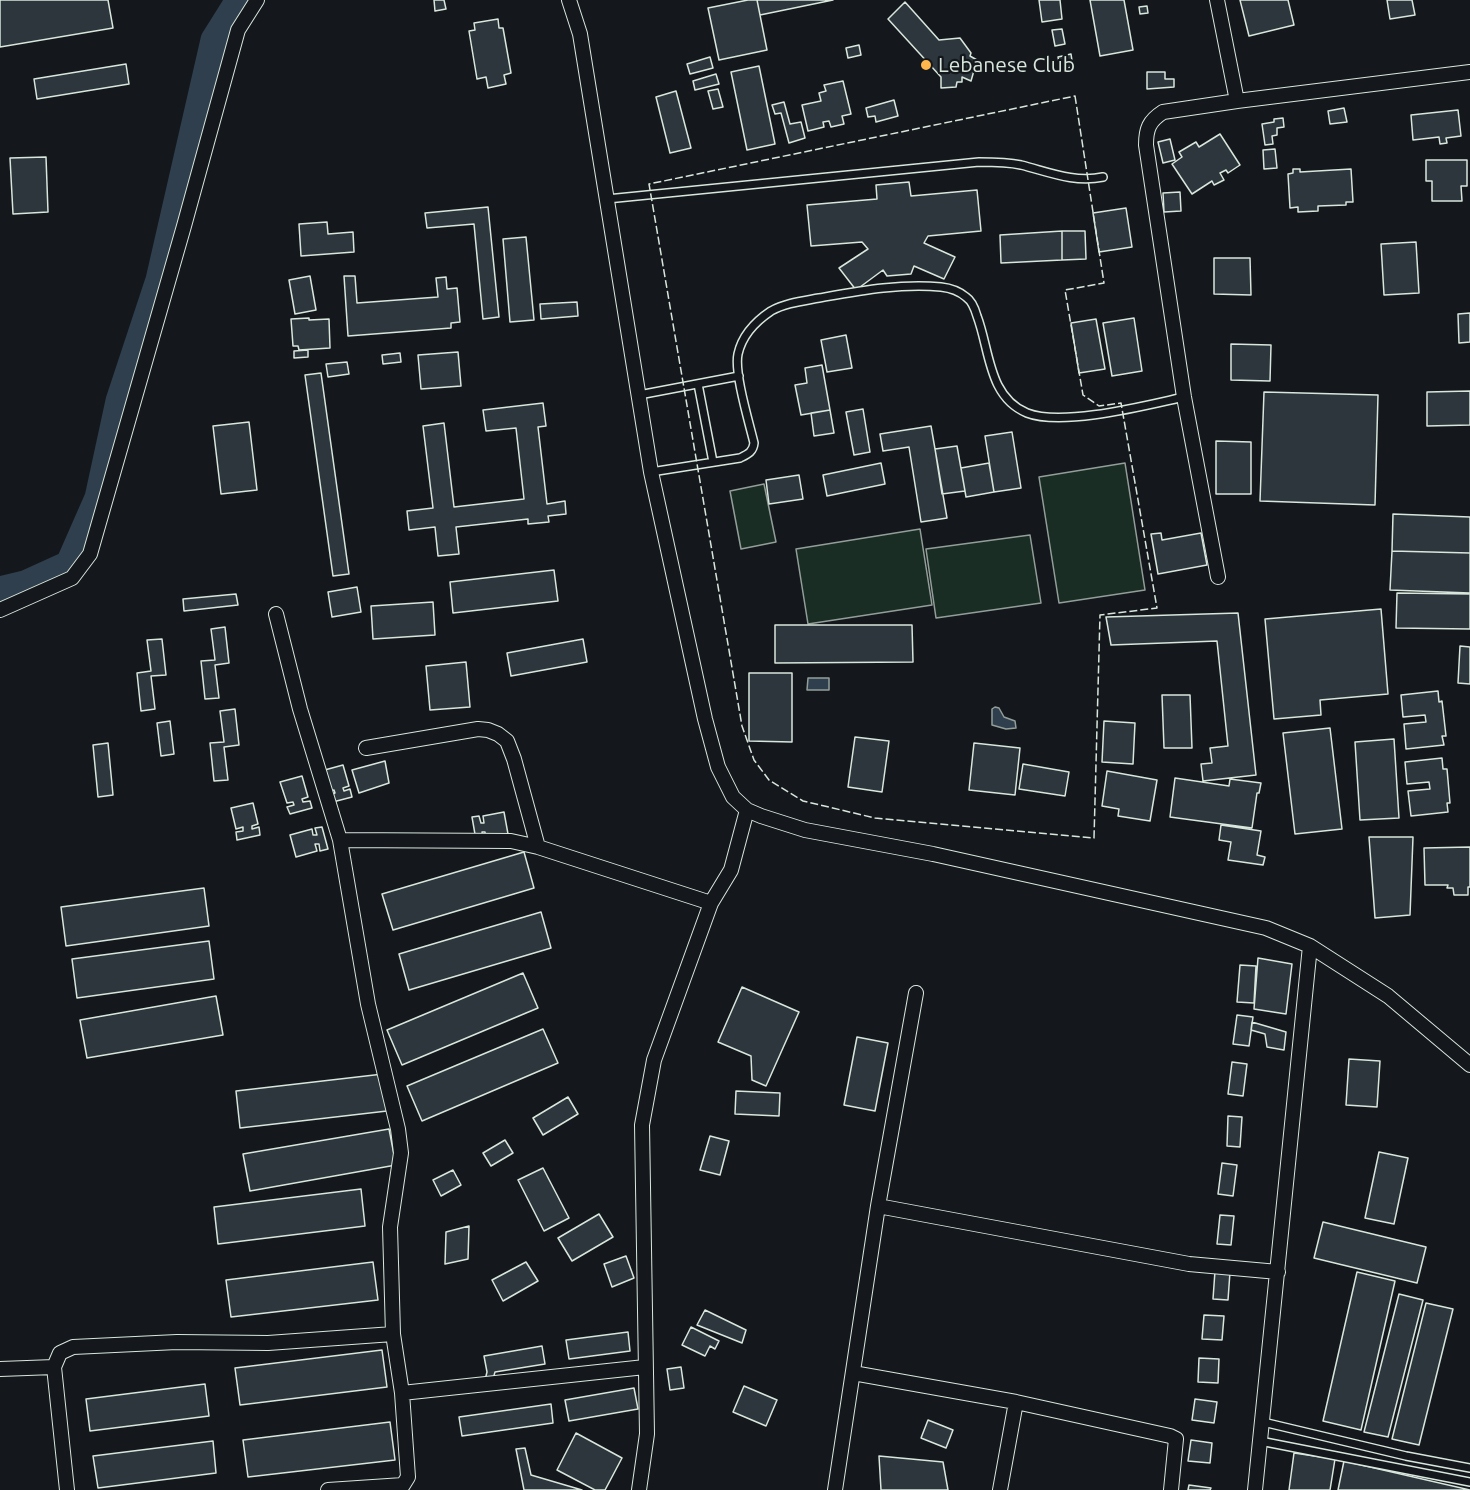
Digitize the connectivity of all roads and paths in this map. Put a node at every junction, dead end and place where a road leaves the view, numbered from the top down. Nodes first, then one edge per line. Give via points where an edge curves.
1 (257, 0) edge
2 (569, 0) edge
3 (1216, 0) edge
4 (1470, 72) edge
5 (1237, 101) junction
6 (1103, 177) dead end
7 (607, 199) junction
8 (739, 376) junction
9 (698, 384) junction
10 (638, 395) junction
11 (1185, 397) junction
12 (713, 462) junction
13 (651, 472) junction
14 (1218, 577) dead end
15 (0, 610) edge
16 (276, 614) dead end
17 (366, 748) dead end
18 (747, 810) junction
19 (340, 840) junction
20 (538, 847) junction
21 (711, 903) junction
22 (1310, 946) junction
23 (916, 993) dead end
24 (1470, 1065) edge
25 (878, 1206) junction
26 (1278, 1272) junction
27 (393, 1334) junction
28 (54, 1367) junction
29 (645, 1367) junction
30 (0, 1369) edge
31 (853, 1373) junction
32 (402, 1393) junction
33 (1016, 1401) junction
34 (1263, 1422) junction
35 (1260, 1441) junction
36 (1470, 1468) edge
37 (1470, 1482) edge
38 (67, 1490) edge
39 (328, 1490) edge
40 (639, 1490) edge
41 (835, 1490) edge
42 (1000, 1490) edge
43 (1171, 1490) edge
44 (1255, 1490) edge

1 - 15 street via 238,30 90,554 72,578
2 - 7 street via 580,34
3 - 5 street
4 - 5 street
5 - 11 street via 1163,112 1146,130
6 - 7 lane via 1073,179 1021,165 979,162
7 - 10 street
8 - 9 lane
8 - 11 lane via 738,355 745,338 771,311 855,292 943,287 969,298 981,326 992,373 1013,406 1030,414 1123,411
8 - 12 lane via 753,448 740,458
9 - 10 lane
9 - 12 lane
10 - 13 street
11 - 14 street
12 - 13 lane
13 - 18 street via 718,767 733,797
16 - 19 street
17 - 20 street via 478,729 498,734 507,741 514,759
18 - 21 street via 731,870
18 - 22 street via 805,830 933,854 1266,928
19 - 20 street via 512,841
19 - 27 street via 368,1004 401,1153 390,1227
20 - 21 street
21 - 29 street via 654,1060 642,1125
22 - 24 street via 1388,996
22 - 26 street
23 - 25 street
25 - 26 street via 1189,1264
25 - 31 street
26 - 34 street
27 - 28 street via 268,1343 73,1347 60,1353
27 - 32 street
28 - 30 street
28 - 38 street
29 - 32 street
29 - 40 street via 647,1434
31 - 33 street
31 - 41 street
32 - 39 street via 408,1477 403,1485
33 - 42 street
33 - 43 street via 1176,1439
34 - 35 street
34 - 36 lane
35 - 37 lane
35 - 44 street

